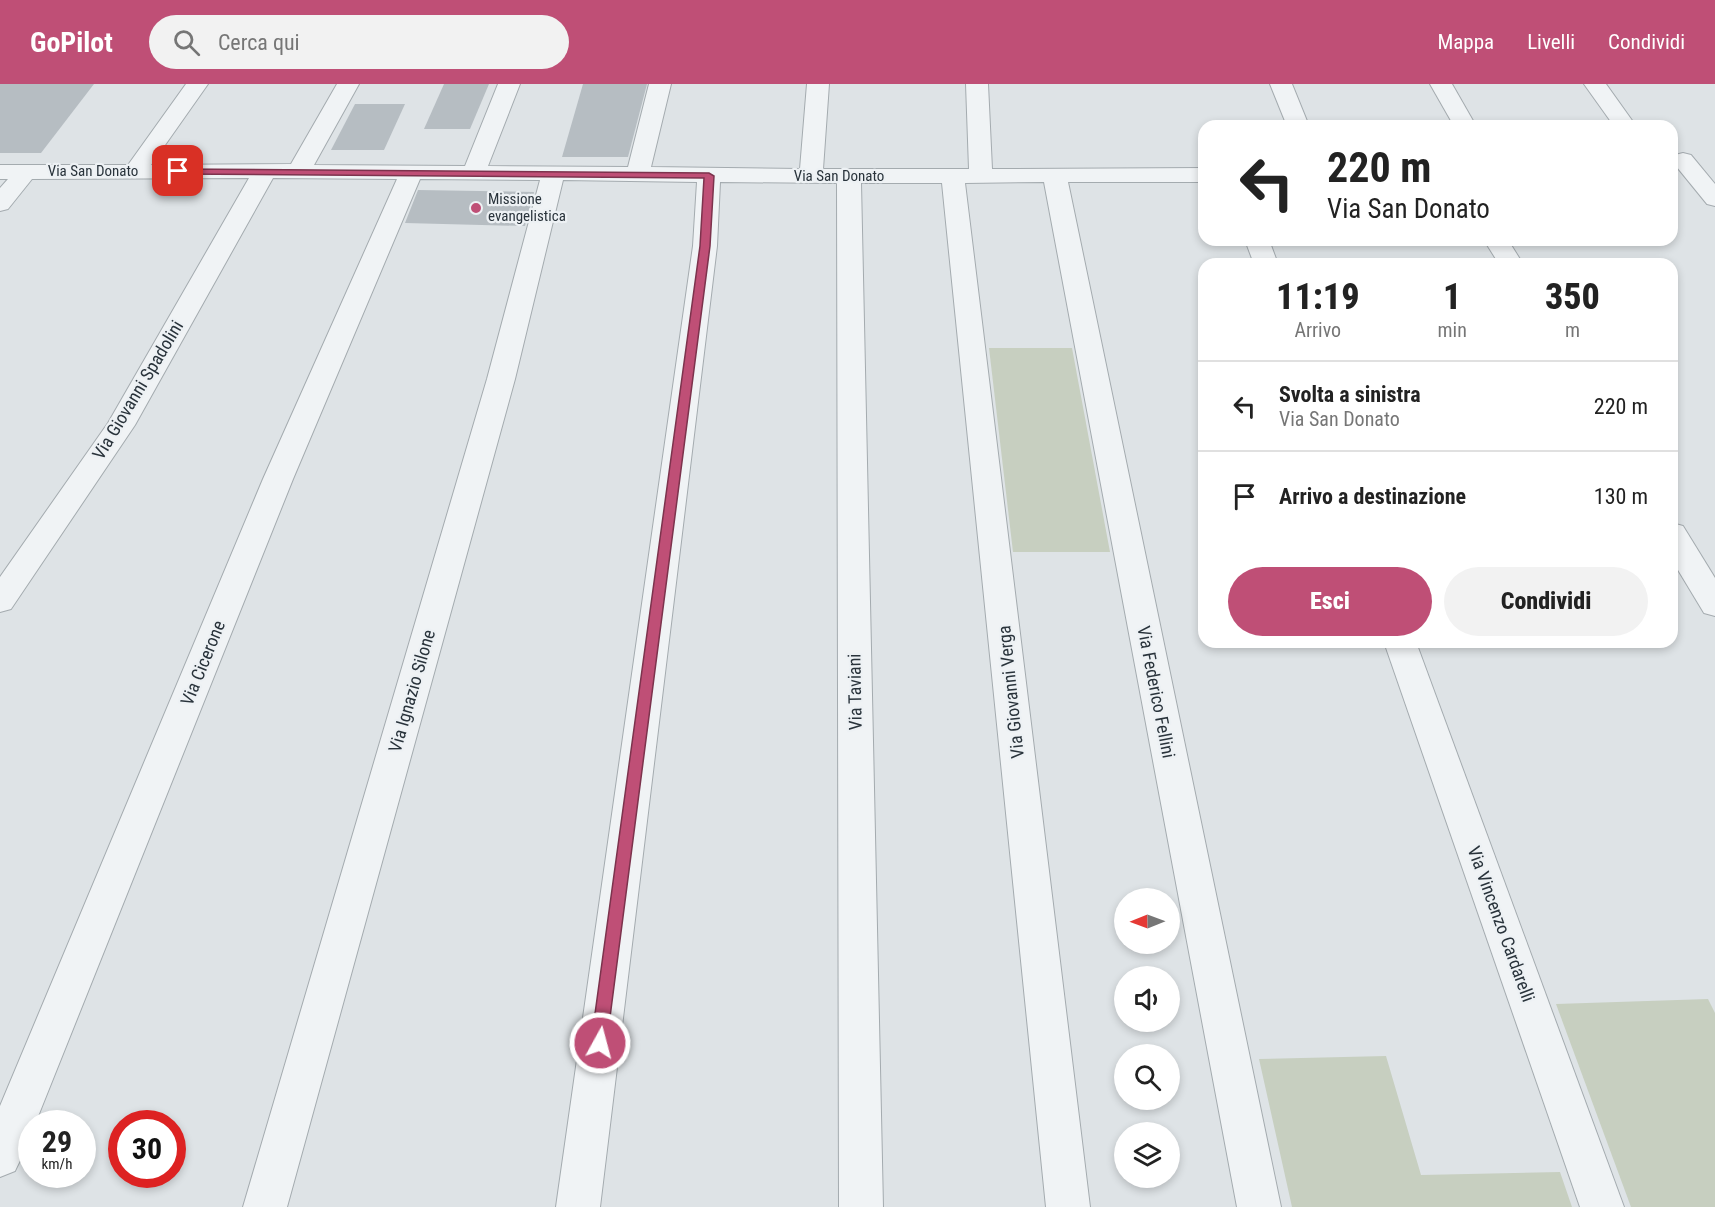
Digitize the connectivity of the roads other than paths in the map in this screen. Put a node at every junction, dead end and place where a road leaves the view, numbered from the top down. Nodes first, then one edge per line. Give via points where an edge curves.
1 (197, 84) edge
2 (348, 84) edge
3 (509, 84) edge
4 (660, 84) edge
5 (818, 84) edge
6 (976, 84) edge
7 (1281, 84) edge
8 (1441, 84) edge
9 (1595, 84) edge
10 (1296, 120) edge
11 (1462, 120) edge
12 (1621, 120) edge
13 (1715, 159) edge
14 (1678, 160) edge
15 (135, 171) junction
16 (265, 171) junction
17 (0, 172) edge
18 (25, 172) junction
19 (298, 172) junction
20 (412, 172) junction
21 (474, 172) junction
22 (553, 173) junction
23 (638, 174) junction
24 (1198, 175) edge
25 (709, 176) junction
26 (811, 176) junction
27 (849, 176) junction
28 (967, 176) junction
29 (1055, 177) junction
30 (1715, 199) edge
31 (0, 204) edge
32 (1678, 543) edge
33 (0, 601) edge
34 (1715, 605) edge
35 (1402, 648) edge
36 (0, 1156) edge
37 (265, 1207) edge
38 (578, 1207) edge
39 (861, 1207) edge
40 (1068, 1207) edge
41 (1258, 1207) edge
42 (1602, 1207) edge

1 - 15 street
2 - 19 street
3 - 21 street
4 - 23 street
5 - 26 street
6 - 28 street, Via Giovanni Verga
7 - 10 street
8 - 11 street
9 - 12 street
13 - 14 street
14 - 30 street
15 - 16 street, Via San Donato
15 - 18 street, Via San Donato
16 - 19 street, Via San Donato
16 - 33 street, Via Giovanni Spadolini via 121,425
17 - 18 street, Via San Donato
18 - 31 street
19 - 20 street, Via San Donato
20 - 21 street, Via San Donato
20 - 36 street, Via Cicerone via 278,478
21 - 22 street, Via San Donato
22 - 23 street, Via San Donato
22 - 37 street, Via Ignazio Silone via 501,379
23 - 25 street, Via San Donato
24 - 29 street, Via San Donato
25 - 26 street, Via San Donato
25 - 38 street via 704,258
26 - 27 street, Via San Donato
27 - 28 street, Via San Donato
27 - 39 street, Via Taviani
28 - 29 street, Via San Donato
28 - 40 street, Via Giovanni Verga
29 - 41 street, Via Federico Fellini
32 - 34 street
35 - 42 street, Via Vincenzo Cardarelli

